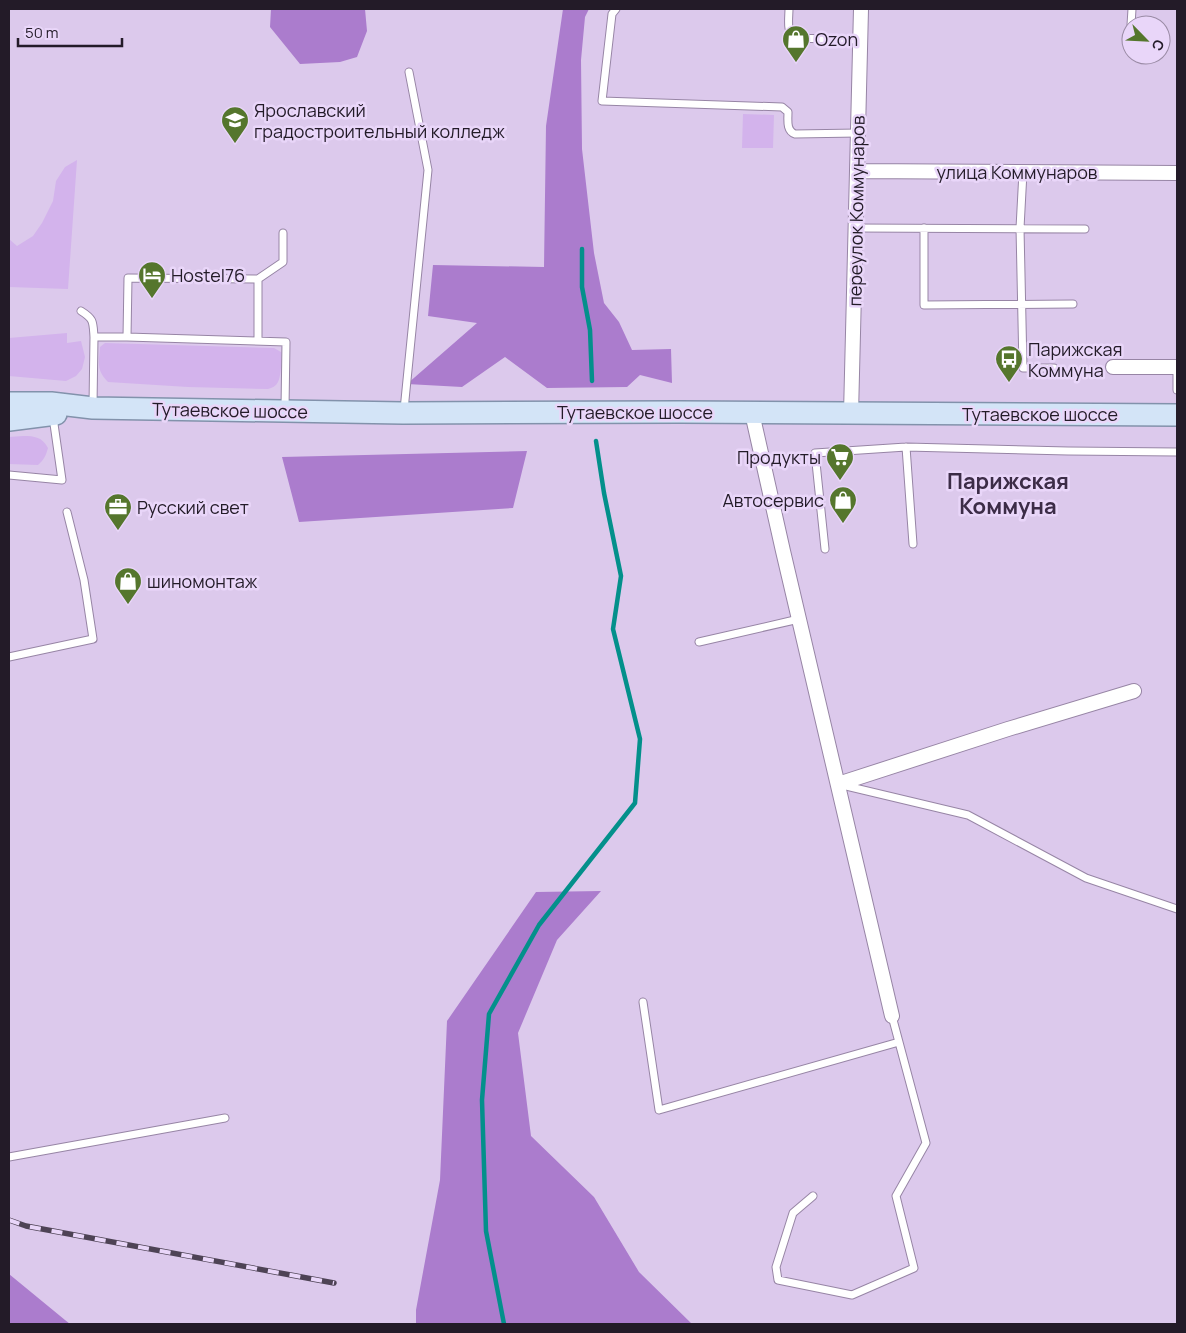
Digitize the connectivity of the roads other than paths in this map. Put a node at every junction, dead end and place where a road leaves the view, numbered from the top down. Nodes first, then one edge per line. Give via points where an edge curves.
1 (616, 9) edge
2 (789, 9) edge
3 (861, 9) edge
4 (860, 40) junction
5 (410, 72) dead end
6 (858, 133) junction
7 (857, 171) junction
8 (1023, 172) junction
9 (1177, 173) edge
10 (856, 228) junction
11 (924, 228) junction
12 (1020, 228) junction
13 (1086, 229) dead end
14 (283, 233) dead end
15 (258, 279) junction
16 (1022, 304) junction
17 (1073, 304) dead end
18 (82, 311) dead end
19 (94, 337) junction
20 (127, 337) junction
21 (258, 341) junction
22 (1177, 366) edge
23 (1113, 367) dead end
24 (1054, 368) dead end
25 (1177, 390) edge
26 (9, 403) edge
27 (93, 408) junction
28 (52, 409) junction
29 (285, 411) junction
30 (403, 412) junction
31 (752, 413) junction
32 (851, 414) junction
33 (1177, 415) edge
34 (9, 420) edge
35 (906, 447) junction
36 (1177, 452) edge
37 (9, 475) edge
38 (67, 512) dead end
39 (913, 544) dead end
40 (825, 549) dead end
41 (799, 619) junction
42 (699, 642) dead end
43 (9, 657) edge
44 (1134, 691) dead end
45 (838, 784) junction
46 (1177, 909) edge
47 (643, 1002) dead end
48 (892, 1016) joint
49 (899, 1042) junction
50 (225, 1118) dead end
51 (9, 1157) edge
52 (813, 1196) dead end

1 - 6 lane via 612,14 602,101 782,106 788,112 791,133
2 - 4 lane via 790,32 795,38
3 - 4 street, переулок Коммунаров
4 - 6 street, переулок Коммунаров
5 - 30 lane via 428,170
6 - 7 street, переулок Коммунаров
7 - 8 street, улица Коммунаров
7 - 10 street, переулок Коммунаров
8 - 9 street, улица Коммунаров
8 - 12 lane
10 - 11 lane
10 - 32 street, переулок Коммунаров
11 - 12 lane
11 - 16 lane via 924,305
12 - 13 lane
12 - 16 lane
14 - 15 lane via 283,262
15 - 20 lane via 128,278
15 - 21 lane
16 - 17 lane
16 - 24 lane via 1023,368
18 - 19 lane via 93,321
19 - 20 lane
19 - 27 lane
20 - 21 lane
21 - 29 lane via 286,342
22 - 23 street
22 - 25 lane
26 - 28 main road, Тутаевское шоссе
27 - 28 main road, Тутаевское шоссе
27 - 29 main road, Тутаевское шоссе
28 - 34 main road, Тутаевское шоссе
28 - 37 lane via 62,480
29 - 30 main road, Тутаевское шоссе
30 - 31 main road, Тутаевское шоссе
31 - 32 main road, Тутаевское шоссе
31 - 41 street
32 - 33 main road, Тутаевское шоссе
35 - 36 lane
35 - 39 lane
35 - 40 lane via 815,453
38 - 43 lane via 94,638
41 - 42 lane
41 - 45 street
44 - 45 street
45 - 46 lane via 968,815 1086,878
45 - 48 street
47 - 49 lane via 659,1110
48 - 49 lane
49 - 52 lane via 926,1143 896,1196 914,1268 852,1295 778,1280 776,1267 793,1214
50 - 51 lane

